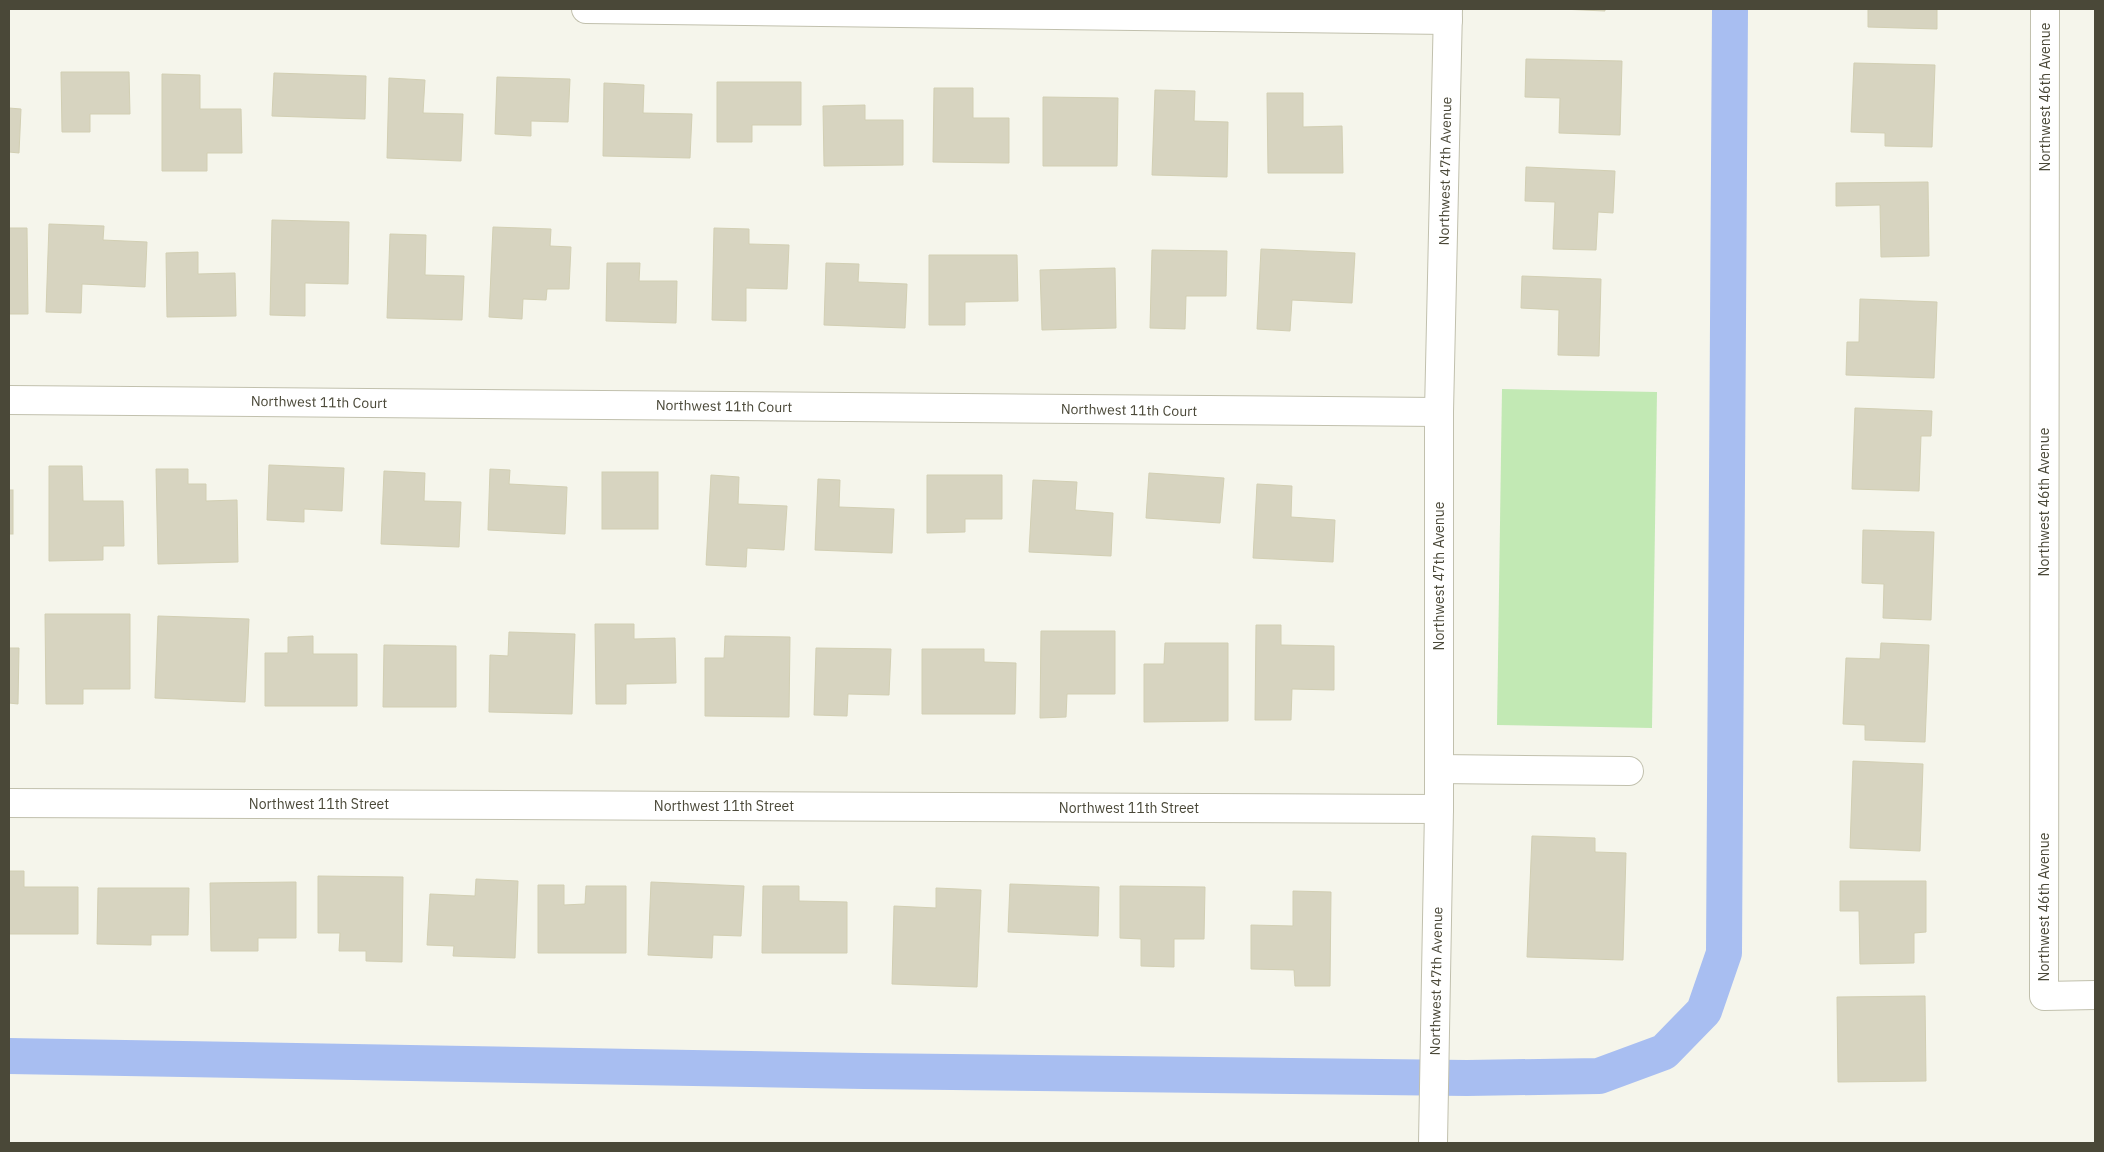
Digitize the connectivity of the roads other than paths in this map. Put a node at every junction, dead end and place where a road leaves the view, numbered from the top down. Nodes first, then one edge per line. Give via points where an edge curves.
1 (586, 9) edge
2 (2045, 9) edge
3 (1448, 14) edge
4 (9, 400) edge
5 (1439, 412) junction
6 (1439, 769) junction
7 (1629, 770) dead end
8 (9, 803) edge
9 (1438, 809) junction
10 (2095, 995) edge
11 (1433, 1143) edge

1 - 3 street
2 - 10 street, Northwest 46th Avenue via 2044,996
3 - 5 street, Northwest 47th Avenue
4 - 5 street, Northwest 11th Court
5 - 6 street, Northwest 47th Avenue
6 - 7 street
6 - 9 street, Northwest 47th Avenue
8 - 9 street, Northwest 11th Street
9 - 11 street, Northwest 47th Avenue

